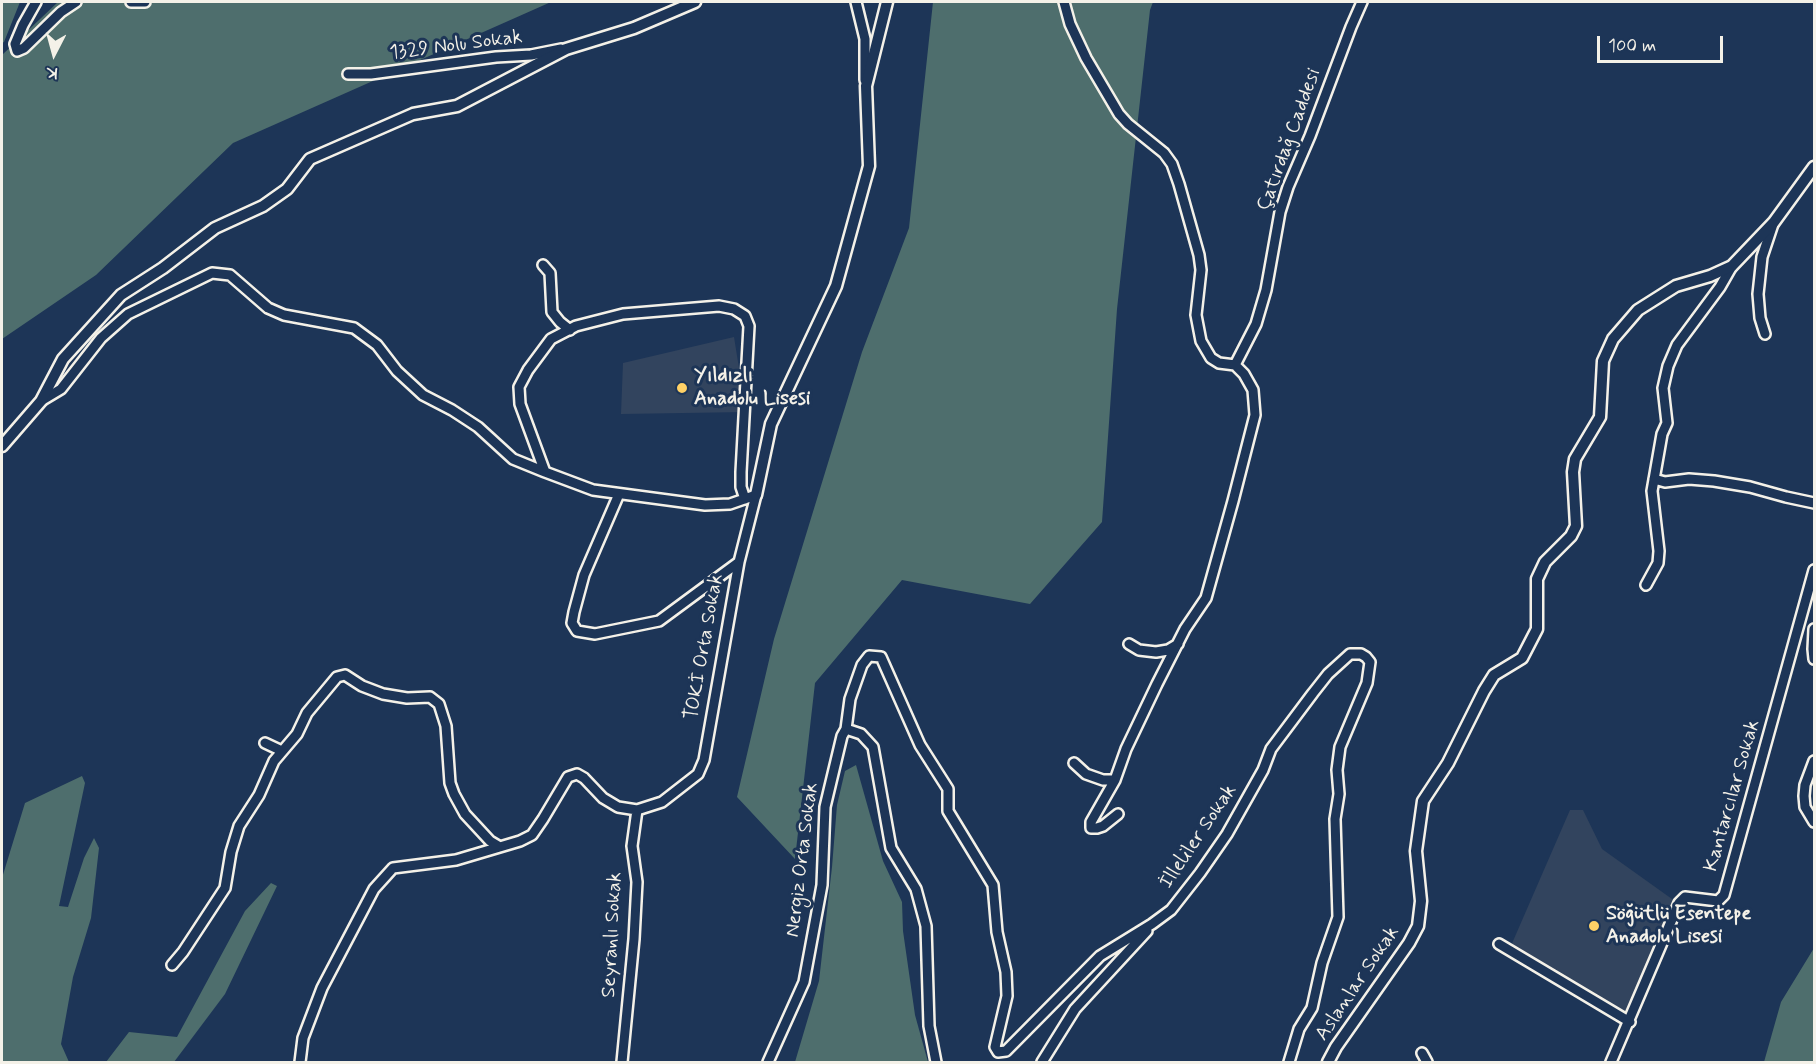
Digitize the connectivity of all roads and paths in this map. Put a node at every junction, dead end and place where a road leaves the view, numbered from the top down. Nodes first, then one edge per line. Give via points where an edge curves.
1 (36, 2) edge
2 (76, 2) edge
3 (131, 2) edge
4 (145, 2) edge
5 (695, 2) edge
6 (856, 2) edge
7 (886, 2) edge
8 (1064, 2) edge
9 (1362, 2) edge
10 (566, 49) junction
11 (348, 74) dead end
12 (866, 86) junction
13 (1815, 167) edge
14 (1774, 222) junction
15 (543, 265) dead end
16 (1732, 266) junction
17 (570, 330) junction
18 (1765, 334) dead end
19 (1235, 365) junction
20 (40, 401) junction
21 (2, 446) edge
22 (545, 472) junction
23 (1654, 479) junction
24 (619, 494) junction
25 (756, 495) junction
26 (745, 499) junction
27 (1815, 503) edge
28 (739, 562) junction
29 (1815, 570) edge
30 (1647, 585) dead end
31 (1815, 629) edge
32 (1129, 644) dead end
33 (1178, 644) junction
34 (1815, 658) edge
35 (846, 729) junction
36 (265, 743) dead end
37 (282, 751) junction
38 (1815, 761) edge
39 (1074, 763) dead end
40 (1114, 780) junction
41 (637, 810) junction
42 (1118, 814) dead end
43 (1815, 822) edge
44 (500, 847) junction
45 (1152, 924) junction
46 (1499, 944) dead end
47 (172, 965) dead end
48 (1630, 1022) junction
49 (1422, 1053) dead end
50 (300, 1062) edge
51 (622, 1062) edge
52 (768, 1062) edge
53 (936, 1062) edge
54 (1042, 1062) edge
55 (1289, 1062) edge
56 (1328, 1062) edge
57 (1427, 1062) edge
58 (1611, 1062) edge

1 - 2 street via 22,25 15,44 17,51
3 - 4 street
5 - 10 street via 634,28
6 - 12 street via 865,39
7 - 12 street
8 - 19 street via 1086,58 1119,114 1172,164 1199,255 1196,315 1201,341 1211,358
9 - 19 street, Çatırdağ Caddesi via 1288,187 1260,313
10 - 11 street, 1329 Nolu Sokak
10 - 20 street via 457,106 413,114 310,159 287,189 263,206 214,228 121,295 63,359
12 - 25 street via 869,166 836,286 771,424
13 - 14 street
14 - 16 street
14 - 18 street via 1762,257 1758,294
15 - 17 street via 550,273 552,312
16 - 23 street via 1671,355 1663,388 1667,423
16 - 56 street, Aslanlar Sokak via 1676,286 1638,310 1613,339 1603,360 1600,417 1575,459 1572,472 1576,526 1545,562 1537,579 1537,629 1521,658 1494,675 1453,755 1423,801 1416,851 1421,901 1418,926
17 - 22 street via 551,339 519,387 520,404
17 - 26 street via 604,318 651,310 719,306 745,316 749,326 741,487
19 - 33 street via 1253,390 1255,415 1206,598
20 - 21 street
20 - 22 street via 61,389 101,339 128,314 213,273 230,275 268,308 284,315 354,328 377,345 423,395 478,427 513,459
22 - 24 street via 593,490
23 - 27 street via 1714,481
23 - 30 street via 1659,551 1658,563
24 - 26 street via 705,505
24 - 28 street via 584,574 574,612 577,631 595,634 660,621
25 - 26 street
25 - 28 street, TOKİ Orta Sokak
28 - 41 street, TOKİ Orta Sokak via 704,760 698,774 662,802
29 - 48 street, Kantarcılar Sokak via 1724,895 1718,901 1685,897 1679,903
31 - 34 street
32 - 33 street via 1156,652
33 - 40 street
35 - 45 street, İlleliler Sokak via 850,699 862,664 869,656 881,657 920,745 948,789 948,811 993,885 1007,996 994,1047 998,1052 1006,1051 1100,956
35 - 52 street, Nergiz Orta Sokak via 825,807 822,885 804,982
35 - 53 street via 861,734 873,747 891,848 916,889 926,926 929,1026
36 - 37 street
37 - 44 street via 337,677 345,675 372,691 394,696 430,697 444,715 450,783 459,804 481,832
37 - 47 street via 239,825 225,888
38 - 43 street via 1804,796 1805,807
39 - 40 street via 1086,774
40 - 42 street via 1091,828 1103,826
41 - 44 street via 618,807 577,774 568,777 532,835
41 - 51 street, Seyranlı Sokak via 632,846 637,882 634,939
44 - 50 street via 456,860 393,868 374,889 322,988 303,1038
45 - 54 street via 1075,1009
45 - 55 street, İlleliler Sokak via 1171,910 1207,863 1252,792 1271,749 1328,674 1350,654 1366,657 1370,662 1367,683 1340,747 1337,770 1338,917 1312,1008 1299,1029
46 - 48 street
48 - 58 street
49 - 57 street

